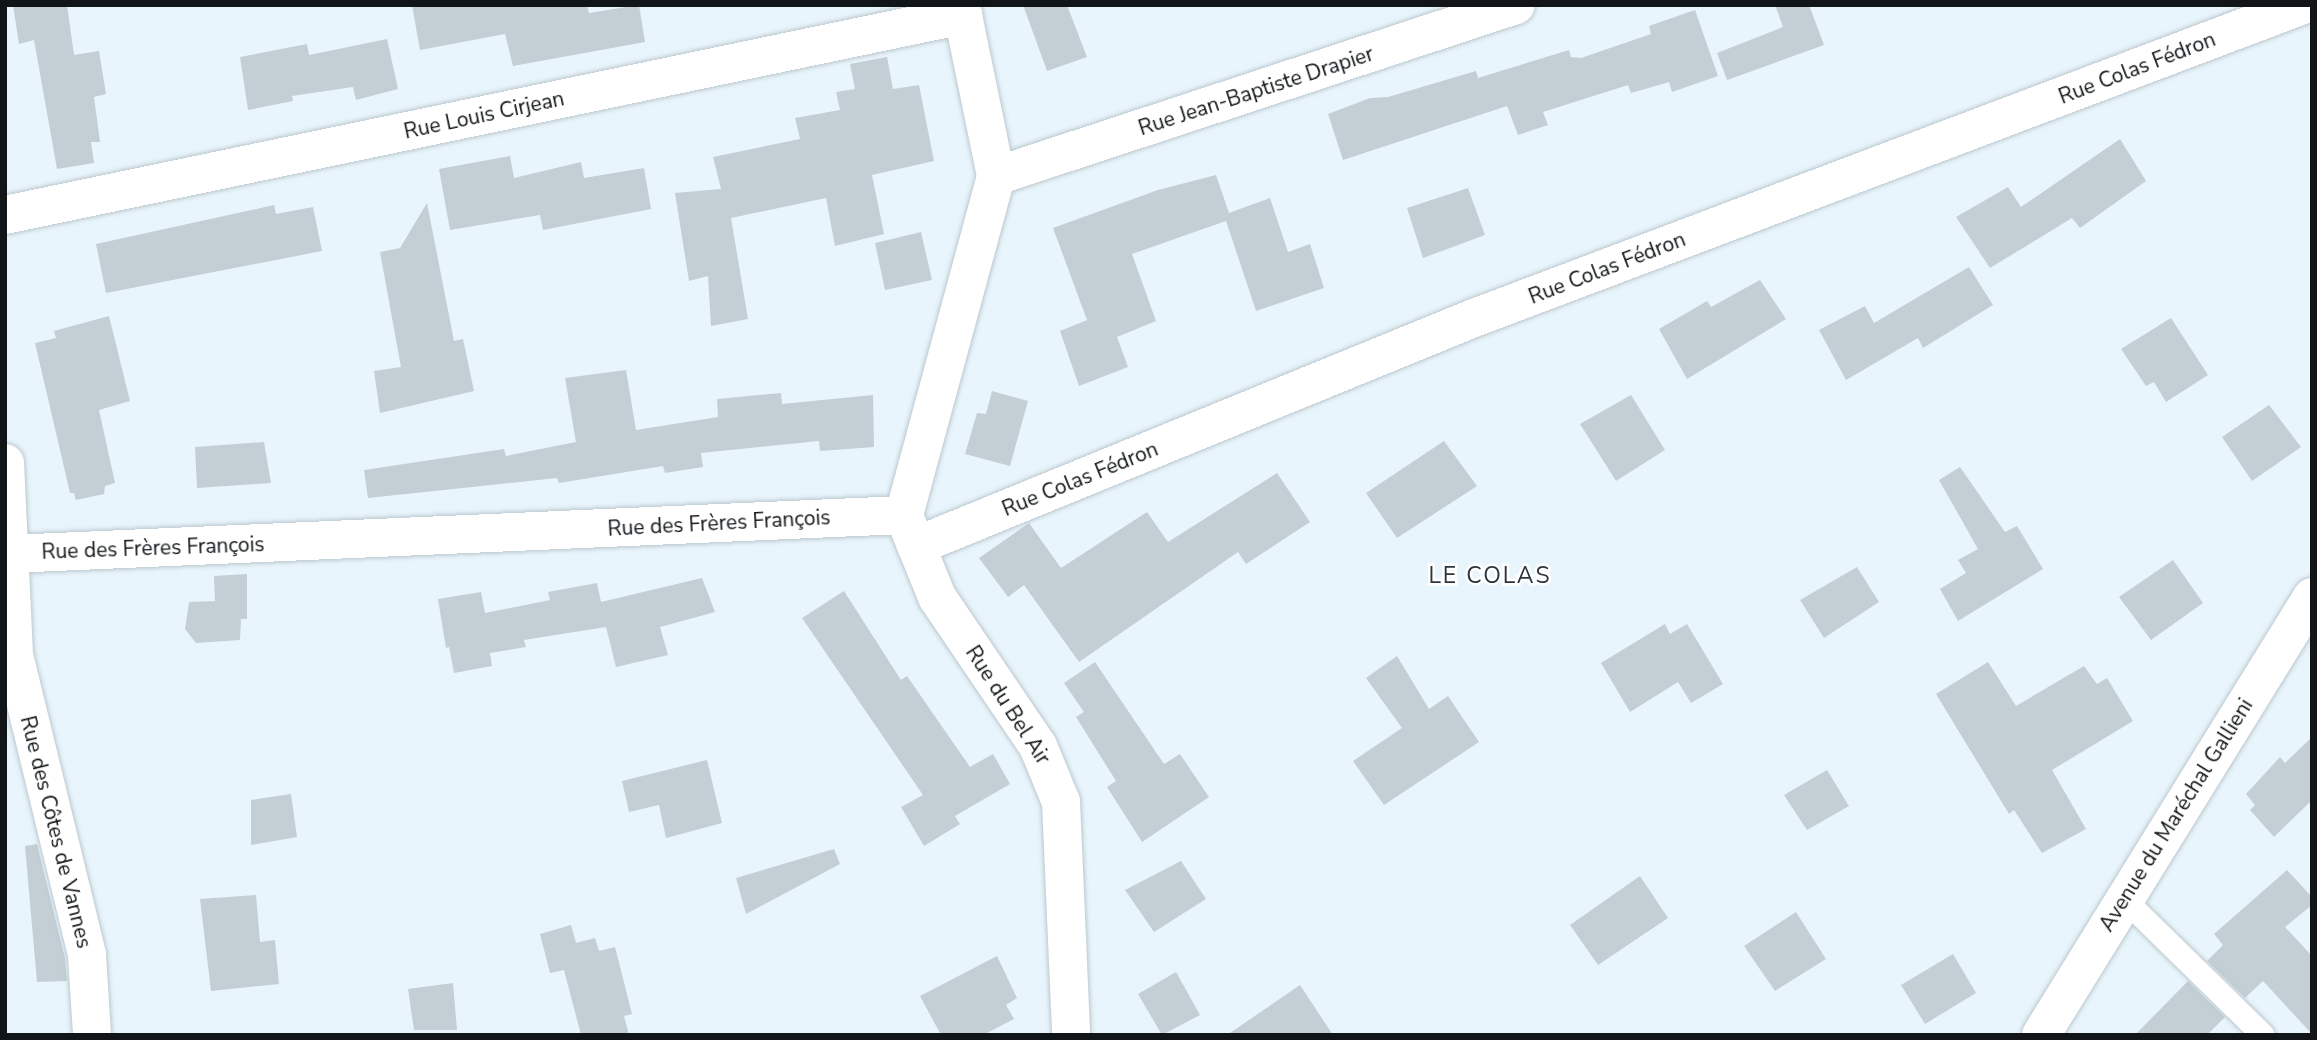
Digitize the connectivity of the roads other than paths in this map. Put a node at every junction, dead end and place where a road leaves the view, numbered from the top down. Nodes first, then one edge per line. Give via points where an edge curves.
1 (1516, 5) edge
2 (2303, 5) edge
3 (962, 10) edge
4 (996, 176) junction
5 (5, 215) edge
6 (5, 463) edge
7 (910, 531) junction
8 (9, 554) junction
9 (2312, 597) edge
10 (2124, 899) junction
11 (92, 1035) edge
12 (1071, 1035) edge
13 (2041, 1035) edge
14 (2263, 1035) edge

1 - 4 street, Rue Jean-Baptiste Drapier
2 - 7 street, Rue Colas Fédron
3 - 4 street
3 - 5 street, Rue Louis Cirjean
4 - 7 street
6 - 8 street, Rue des Côtes de Vannes
7 - 8 street, Rue des Frères François
7 - 12 street, Rue du Bel Air via 937,597 1038,746 1061,802
8 - 11 street, Rue des Côtes de Vannes via 14,655 87,954
9 - 10 street, Avenue du Maréchal Gallieni
10 - 13 street, Avenue du Maréchal Gallieni
10 - 14 lane

